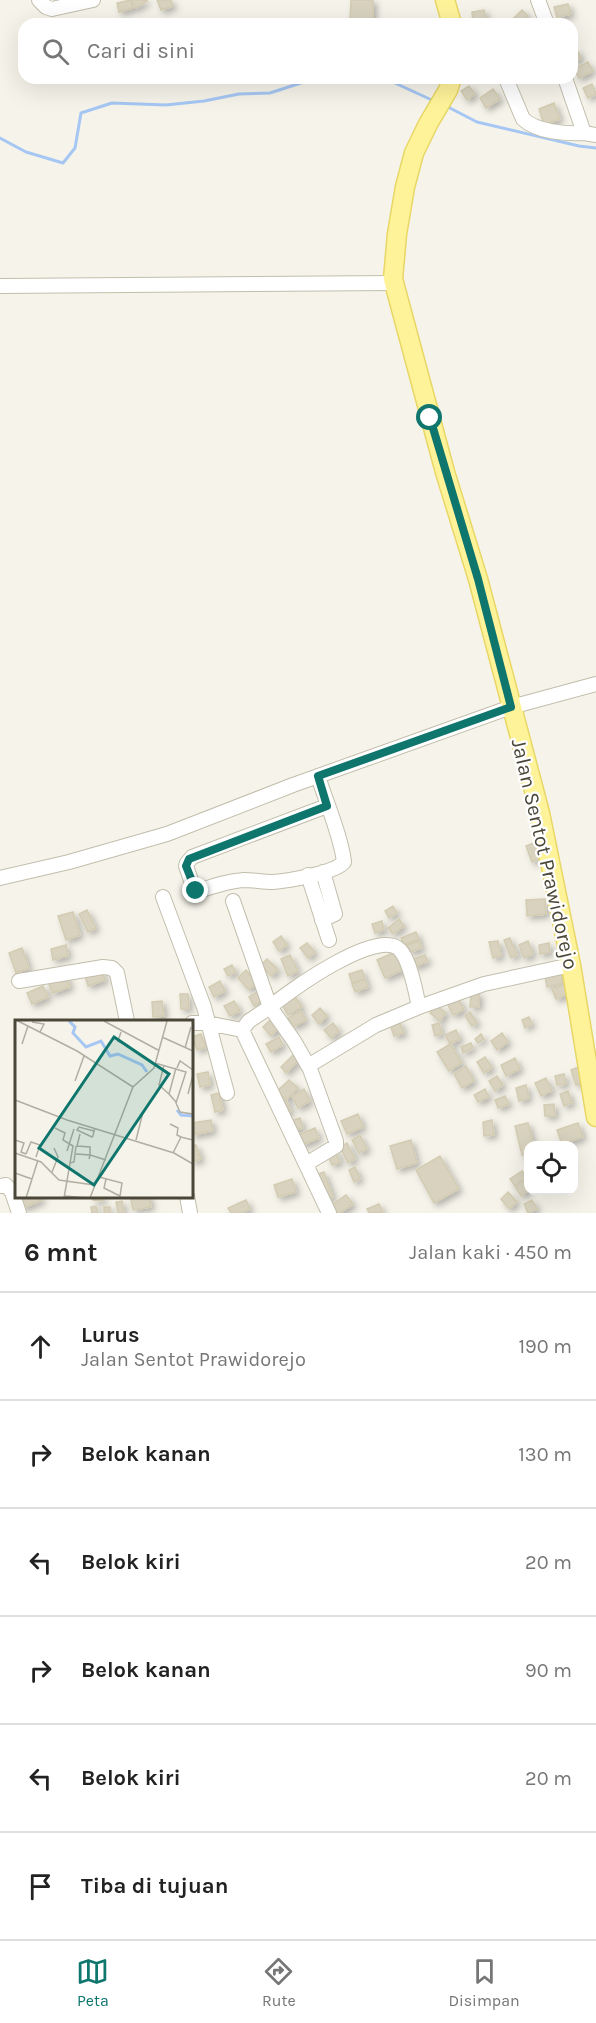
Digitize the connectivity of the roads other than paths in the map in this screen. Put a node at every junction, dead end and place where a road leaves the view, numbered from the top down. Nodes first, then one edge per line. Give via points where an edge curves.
1 (39, 0) edge
2 (93, 0) edge
3 (445, 0) edge
4 (538, 0) edge
5 (450, 18) edge
6 (545, 18) edge
7 (450, 84) edge
8 (508, 84) edge
9 (568, 84) edge
10 (590, 134) edge
11 (394, 283) junction
12 (0, 286) edge
13 (596, 684) edge
14 (511, 707) junction
15 (318, 776) junction
16 (327, 806) junction
17 (323, 872) junction
18 (308, 875) junction
19 (0, 878) edge
20 (163, 897) dead end
21 (233, 901) dead end
22 (322, 920) junction
23 (329, 940) dead end
24 (571, 964) junction
25 (19, 981) dead end
26 (270, 1007) junction
27 (419, 1007) junction
28 (127, 1020) edge
29 (194, 1023) edge
30 (207, 1023) junction
31 (242, 1030) junction
32 (308, 1066) junction
33 (227, 1092) dead end
34 (596, 1117) edge
35 (306, 1164) junction
36 (0, 1186) edge
37 (187, 1198) edge
38 (19, 1213) edge
39 (190, 1213) edge
40 (329, 1213) edge

1 - 2 street via 52,9
3 - 5 main road
4 - 6 street
7 - 11 main road, Jalan Sentot Prawidorejo via 414,153 405,187
8 - 10 street via 526,122 569,134
9 - 10 street
11 - 12 street
11 - 14 main road, Jalan Sentot Prawidorejo
13 - 14 street
14 - 15 street
14 - 24 main road, Jalan Sentot Prawidorejo via 540,813
15 - 16 street
15 - 19 street via 167,834
16 - 17 street via 344,862
16 - 18 street via 192,857 186,863 194,888 199,891 244,880 275,882
17 - 18 street
17 - 22 street via 335,914
18 - 22 street
20 - 30 street
21 - 26 street
22 - 23 street
24 - 27 street via 484,984
24 - 34 main road, Jalan Sentot Prawidorejo
25 - 28 street via 112,968 117,973
26 - 27 street via 313,975 368,948 394,945 404,957
26 - 31 street
26 - 32 street
27 - 32 street via 376,1025
29 - 30 street
30 - 31 street
30 - 33 street
31 - 35 street
32 - 35 street via 336,1146
35 - 40 street
36 - 38 street via 10,1188
37 - 39 street

